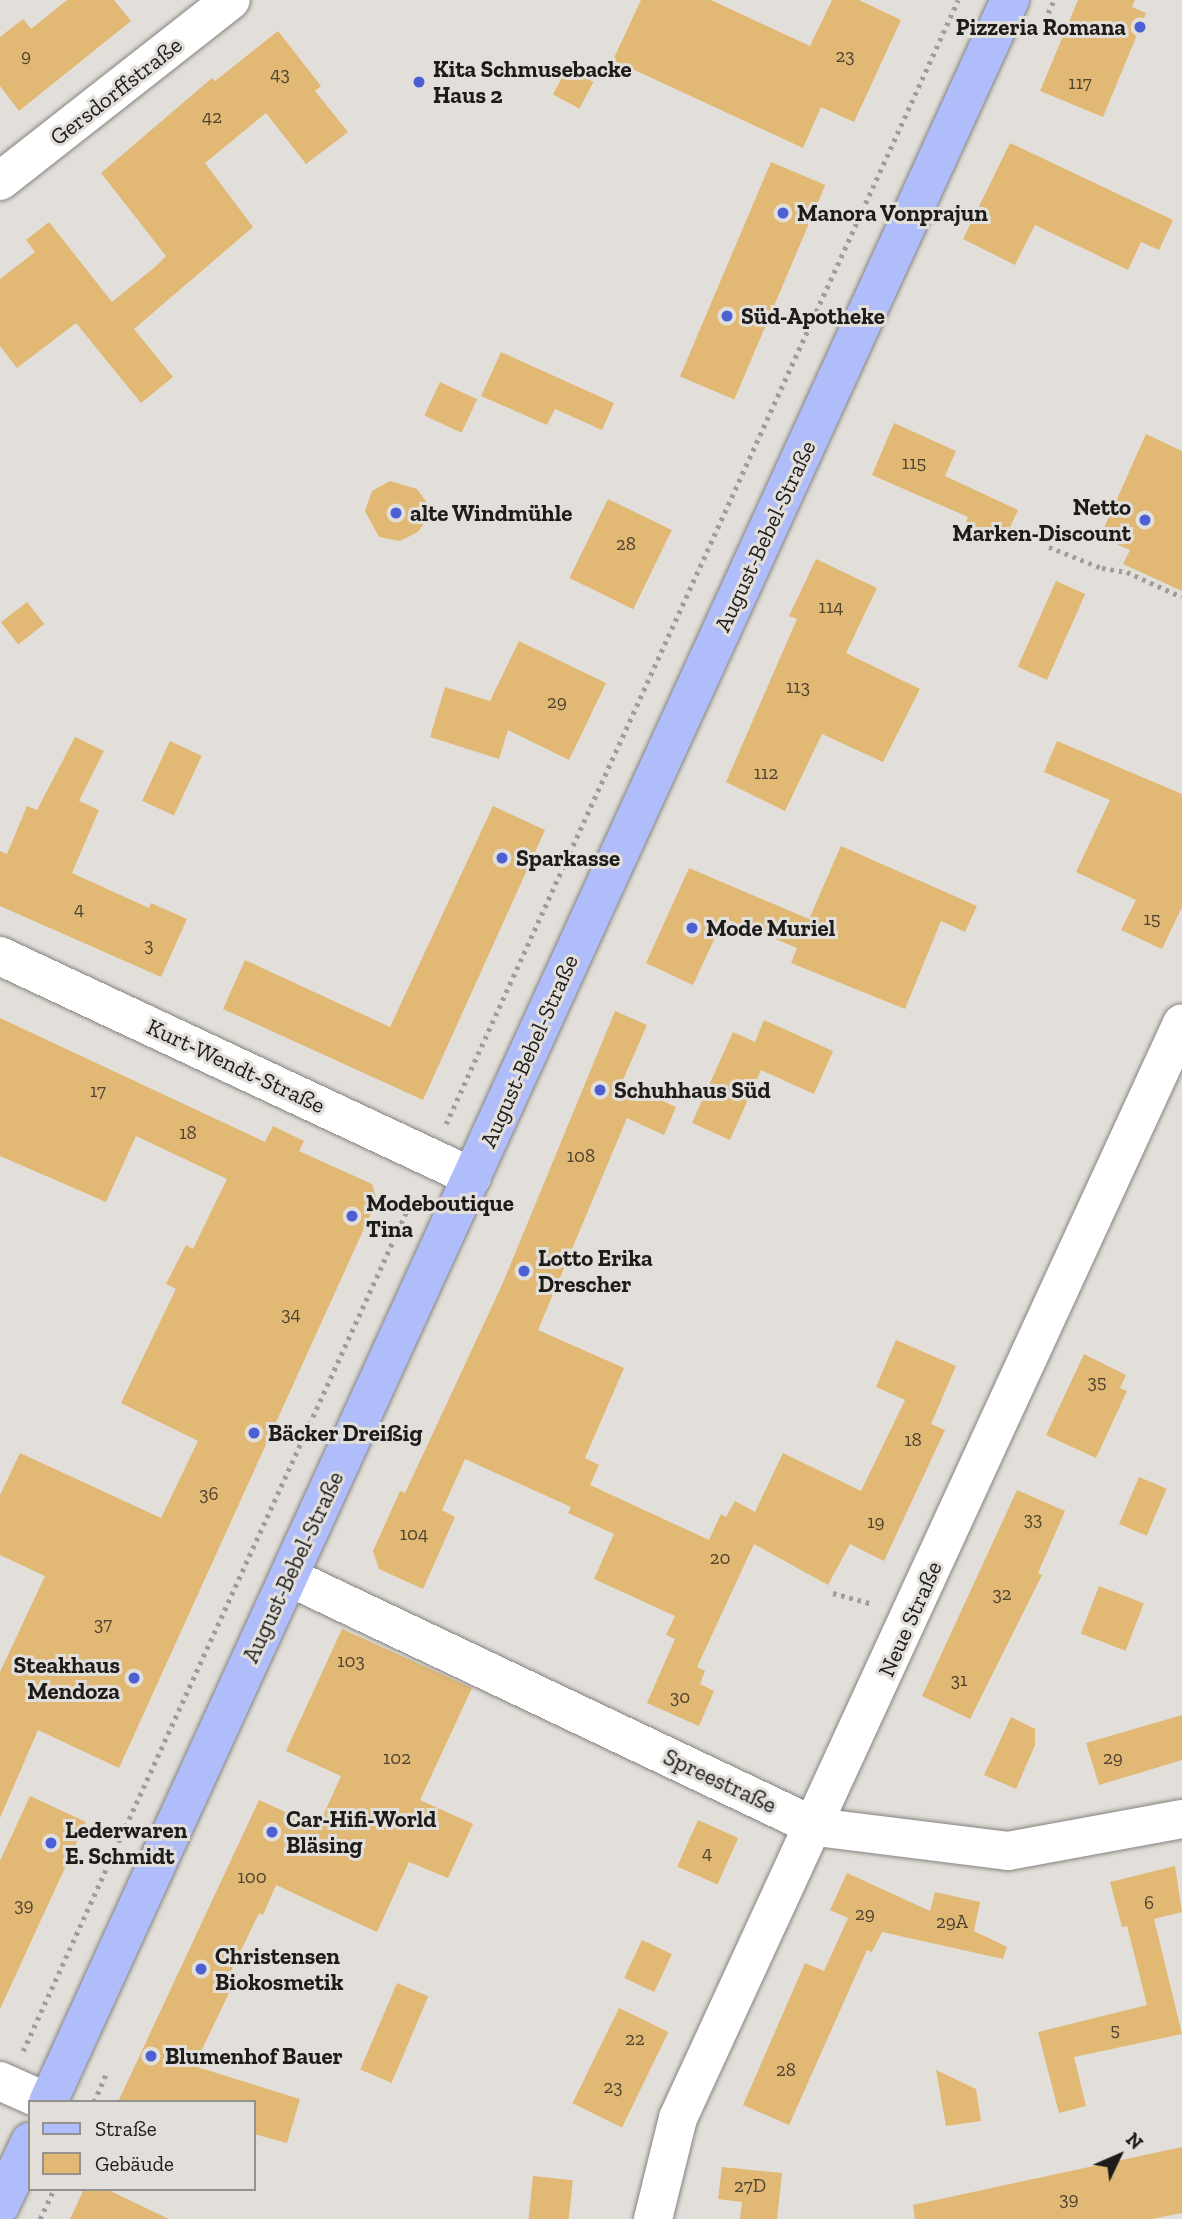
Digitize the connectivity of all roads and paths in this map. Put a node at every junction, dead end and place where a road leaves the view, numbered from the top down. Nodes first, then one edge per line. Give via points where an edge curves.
1 (231, 0) edge
2 (958, 0) edge
3 (1010, 0) edge
4 (0, 181) edge
5 (1049, 547) dead end
6 (1182, 597) edge
7 (0, 956) edge
8 (1182, 1023) edge
9 (431, 1158) junction
10 (472, 1177) junction
11 (289, 1577) junction
12 (833, 1593) dead end
13 (874, 1604) dead end
14 (1182, 1819) edge
15 (816, 1826) junction
16 (3, 2083) edge
17 (43, 2100) edge
18 (49, 2100) edge
19 (28, 2146) edge
20 (53, 2191) edge
21 (0, 2206) edge
22 (40, 2219) edge
23 (653, 2219) edge

1 - 4 street, Gersdorffstraße
2 - 9 path
3 - 10 main road, August-Bebel-Straße
5 - 6 path via 1102,568 1127,572
7 - 9 street, Kurt-Wendt-Straße
8 - 15 street, Neue Straße
9 - 10 street, Kurt-Wendt-Straße
9 - 16 path
10 - 11 main road, August-Bebel-Straße
11 - 15 street, Spreestraße
11 - 18 main road, August-Bebel-Straße
12 - 13 path
14 - 15 street, Spreestraße via 1008,1851
15 - 23 street, Neue Straße via 678,2118 654,2200
16 - 17 street
19 - 21 main road
20 - 22 path

